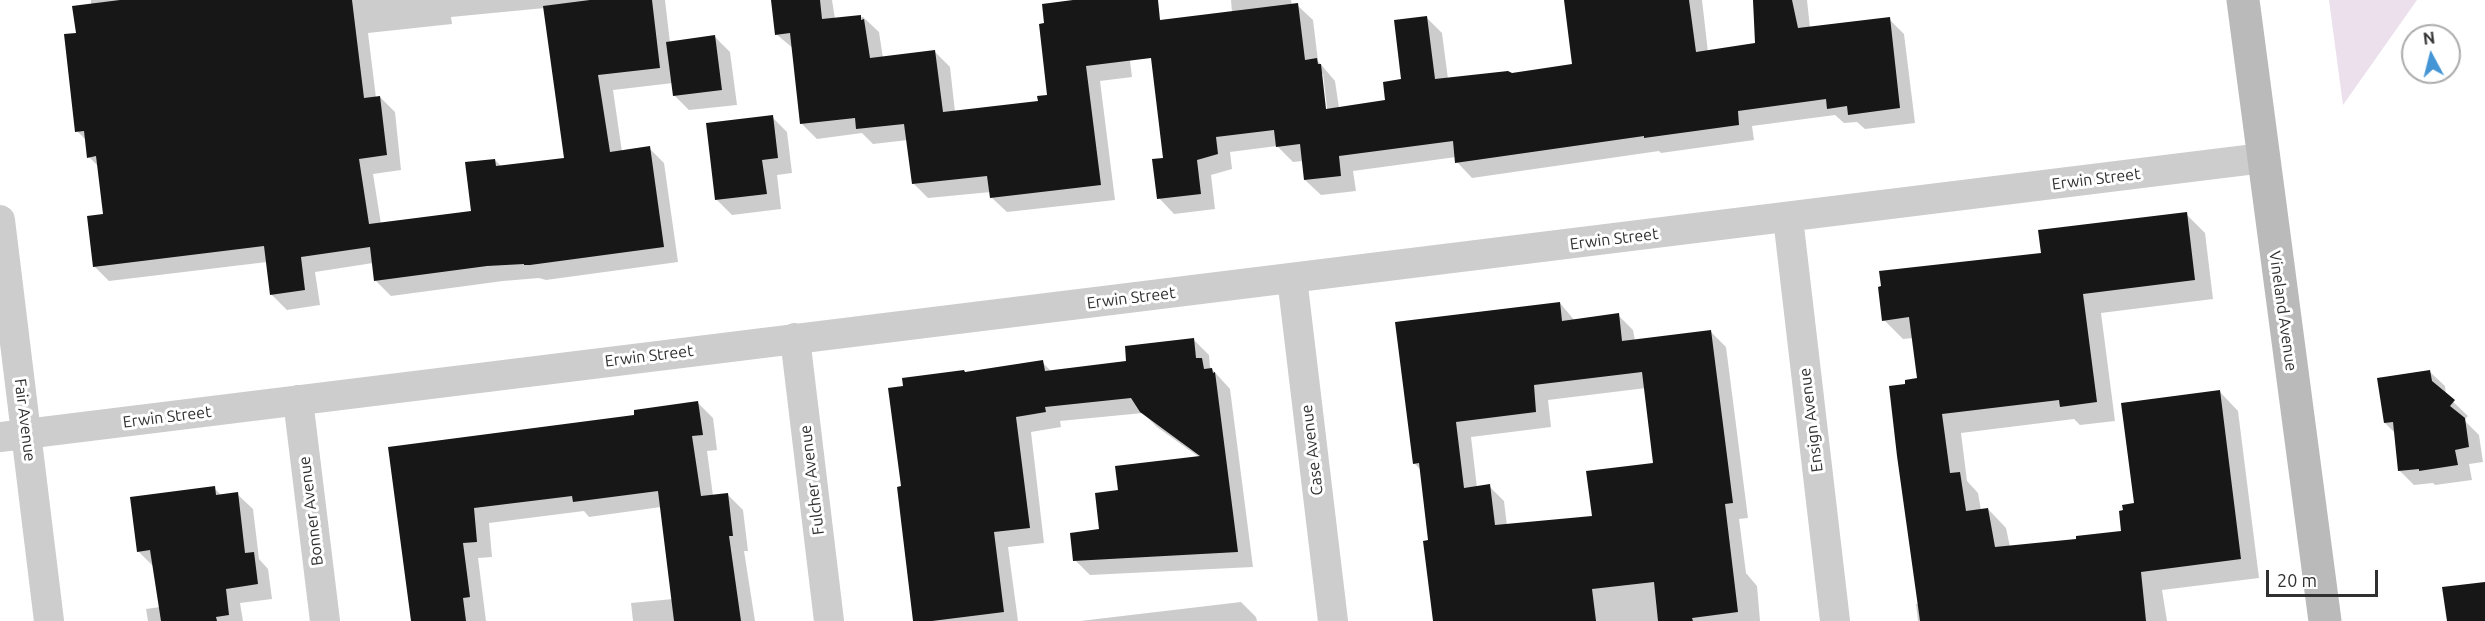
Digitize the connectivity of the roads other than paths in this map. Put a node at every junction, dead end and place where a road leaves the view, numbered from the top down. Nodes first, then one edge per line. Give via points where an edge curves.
1 (2243, 0) edge
2 (2263, 158) junction
3 (1788, 218) junction
4 (0, 220) edge
5 (1292, 278) junction
6 (795, 338) junction
7 (298, 400) junction
8 (13, 436) edge
9 (49, 621) edge
10 (325, 621) edge
11 (829, 621) edge
12 (1333, 621) edge
13 (1835, 621) edge
14 (2325, 621) edge

1 - 2 main road, Vineland Avenue
2 - 3 street, Erwin Street
2 - 14 main road, Vineland Avenue
3 - 5 street, Erwin Street
3 - 13 street, Ensign Avenue
4 - 8 street, Fair Avenue
5 - 6 street, Erwin Street
5 - 12 street, Case Avenue
6 - 7 street, Erwin Street
6 - 11 street, Fulcher Avenue
7 - 8 street, Erwin Street
7 - 10 street, Bonner Avenue
8 - 9 street, Fair Avenue

